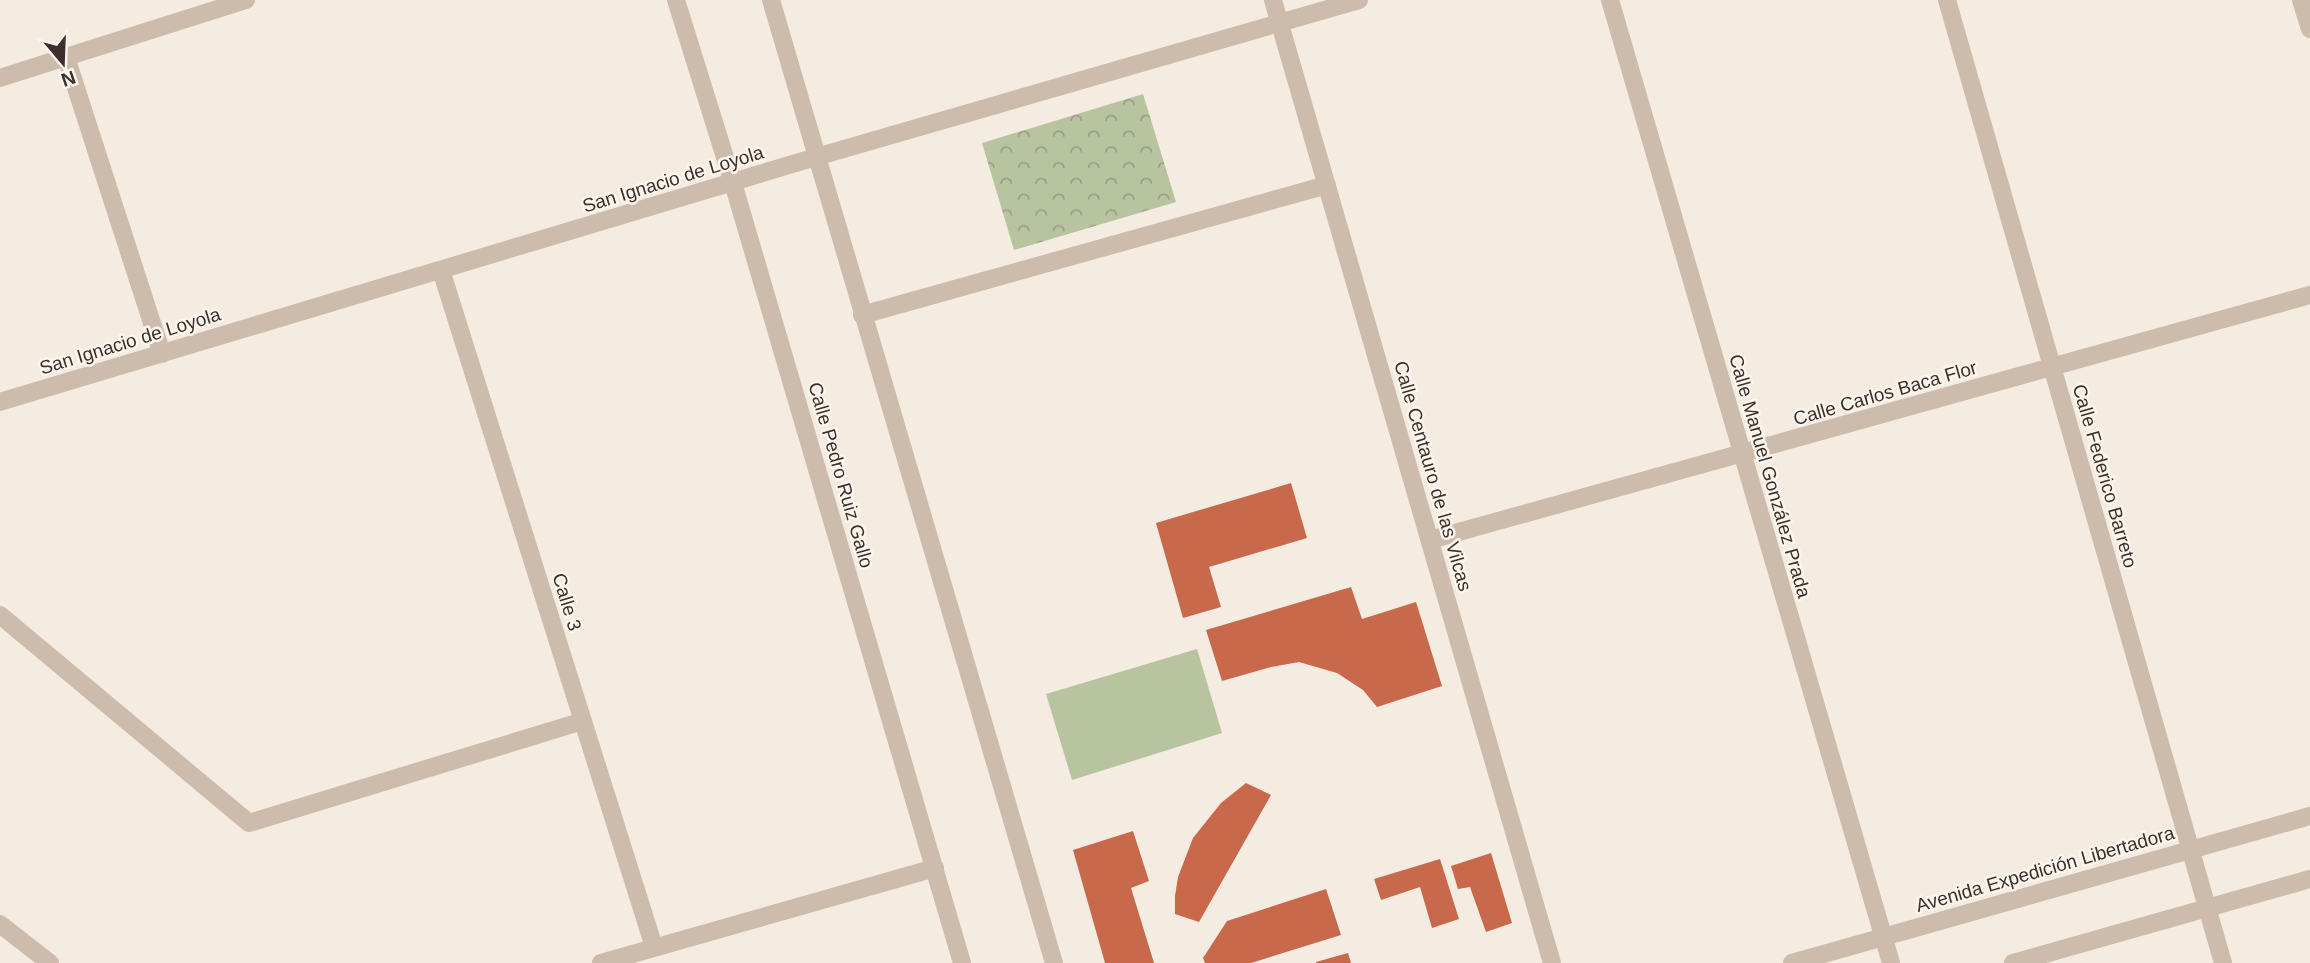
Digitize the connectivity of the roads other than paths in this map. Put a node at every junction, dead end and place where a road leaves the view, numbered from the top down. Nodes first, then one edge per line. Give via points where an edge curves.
1 (246, 0) edge
2 (676, 0) edge
3 (771, 0) edge
4 (1273, 0) edge
5 (1359, 0) edge
6 (1610, 0) edge
7 (1947, 0) edge
8 (2301, 0) edge
9 (1280, 24) junction
10 (2310, 29) edge
11 (66, 57) junction
12 (0, 78) edge
13 (816, 158) junction
14 (733, 183) junction
15 (1327, 185) junction
16 (441, 270) junction
17 (2310, 295) edge
18 (862, 315) junction
19 (162, 354) junction
20 (2052, 367) junction
21 (0, 402) edge
22 (1742, 455) junction
23 (1430, 540) junction
24 (0, 615) edge
25 (583, 721) junction
26 (2310, 816) edge
27 (2191, 850) junction
28 (935, 868) junction
29 (2310, 879) edge
30 (2207, 908) junction
31 (0, 924) edge
32 (1884, 937) junction
33 (654, 947) junction
34 (50, 963) edge
35 (601, 963) edge
36 (962, 963) edge
37 (1054, 963) edge
38 (1552, 963) edge
39 (1792, 963) edge
40 (1891, 963) edge
41 (2013, 963) edge
42 (2223, 963) edge

1 - 11 street
2 - 14 street, Calle Pedro Ruiz Gallo
3 - 13 street
4 - 9 street, Calle Centauro de las Vilcas
5 - 9 street, San Ignacio de Loyola
6 - 22 street, Calle Manuel González Prada
7 - 20 street, Calle Federico Barreto
8 - 10 street
9 - 13 street, San Ignacio de Loyola
9 - 15 street, Calle Centauro de las Vilcas
11 - 12 street
11 - 19 street
13 - 14 street, San Ignacio de Loyola
13 - 18 street
14 - 16 street, San Ignacio de Loyola
14 - 28 street, Calle Pedro Ruiz Gallo
15 - 18 street
15 - 23 street, Calle Centauro de las Vilcas
16 - 19 street, San Ignacio de Loyola
16 - 25 street, Calle 3
17 - 20 street, Calle Carlos Baca Flor
18 - 37 street
19 - 21 street, San Ignacio de Loyola
20 - 22 street, Calle Carlos Baca Flor
20 - 27 street, Calle Federico Barreto
22 - 23 street, Calle Carlos Baca Flor
22 - 32 street, Calle Manuel González Prada
23 - 38 street, Calle Centauro de las Vilcas
24 - 25 street via 249,823
25 - 33 street, Calle 3
26 - 27 street, Avenida Expedición Libertadora
27 - 30 street, Calle Federico Barreto
27 - 32 street, Avenida Expedición Libertadora
28 - 33 street
28 - 36 street, Calle Pedro Ruiz Gallo
29 - 30 street
30 - 41 street
30 - 42 street, Calle Federico Barreto
31 - 34 street
32 - 39 street, Avenida Expedición Libertadora
32 - 40 street, Calle Manuel González Prada
33 - 35 street

